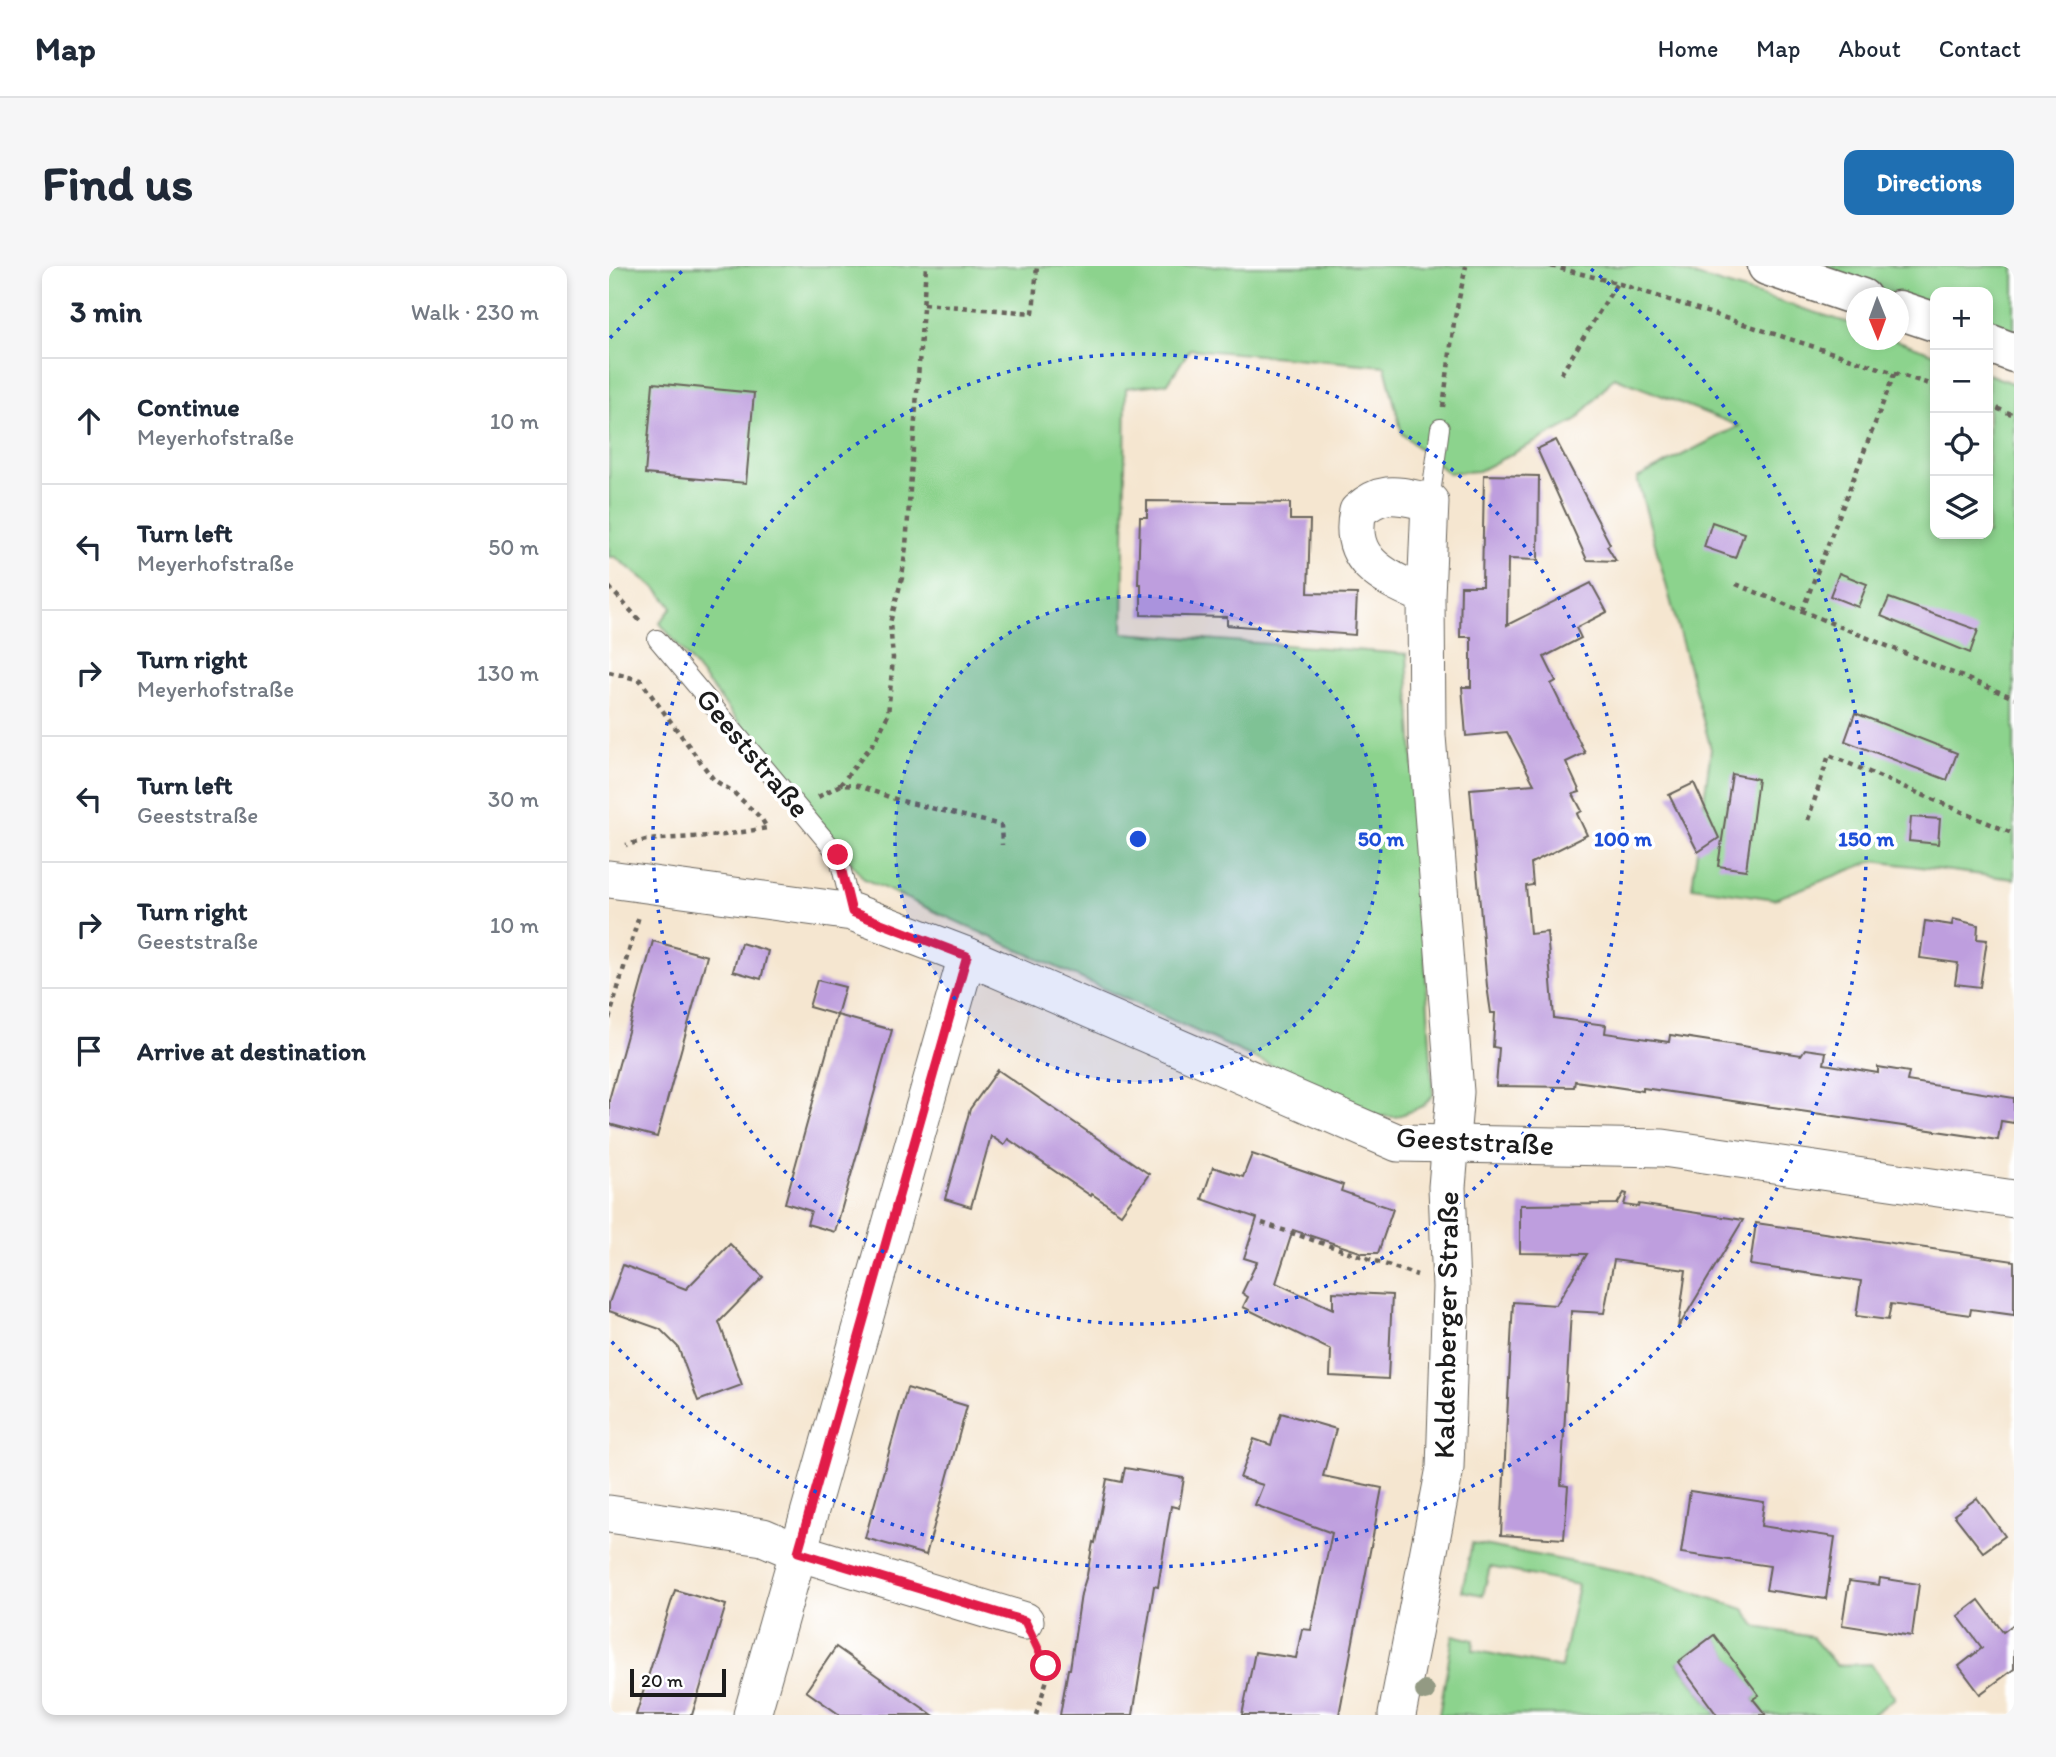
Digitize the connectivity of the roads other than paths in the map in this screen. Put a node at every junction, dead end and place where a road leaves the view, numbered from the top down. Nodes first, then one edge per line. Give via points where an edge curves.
1 (1767, 266) edge
2 (1846, 293) edge
3 (1909, 314) edge
4 (1930, 321) edge
5 (1993, 345) edge
6 (2014, 353) edge
7 (1440, 428) road end
8 (1430, 502) junction
9 (1426, 596) junction
10 (657, 639) road end
11 (609, 879) edge
12 (852, 912) junction
13 (967, 956) junction
14 (1450, 1144) junction
15 (2014, 1199) edge
16 (609, 1514) edge
17 (798, 1552) junction
18 (1025, 1621) road end
19 (752, 1715) edge
20 (1397, 1715) edge

1 - 2 highway
3 - 4 highway
5 - 6 highway
7 - 8 lane
8 - 9 street, Kaldenberger Straße
8 - 9 street via 1377,497 1358,511 1355,523 1364,556 1380,574
9 - 14 street, Kaldenberger Straße via 1427,736 1455,1092
10 - 12 lane, Geeststraße via 838,855
11 - 12 street, Geeststraße
12 - 13 street, Geeststraße
13 - 14 street, Geeststraße via 1398,1143
13 - 17 street
14 - 15 street, Geeststraße via 1663,1148
14 - 20 street, Kaldenberger Straße via 1445,1468
16 - 17 street via 763,1537
17 - 18 street
17 - 19 street

